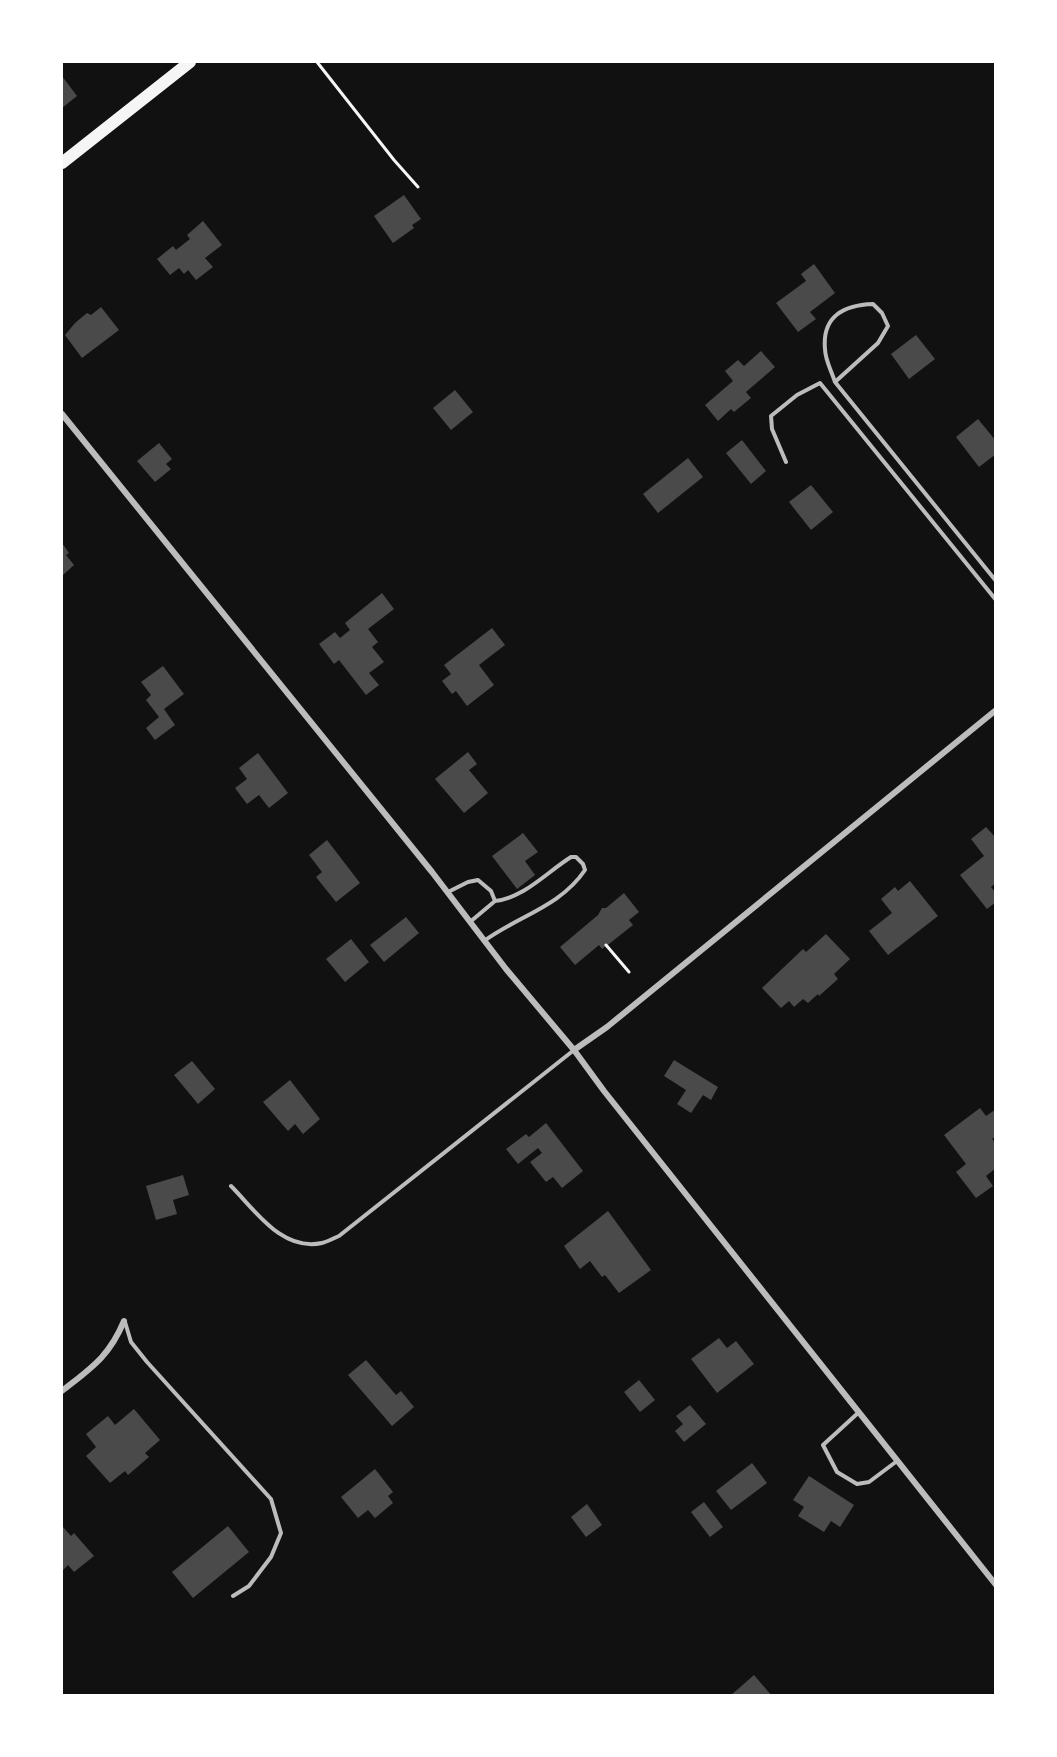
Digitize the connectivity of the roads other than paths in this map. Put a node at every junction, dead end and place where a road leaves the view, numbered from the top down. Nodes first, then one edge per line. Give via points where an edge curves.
1 (190, 62) edge
2 (62, 163) edge
3 (836, 382) junction
4 (62, 414) edge
5 (786, 462) dead end
6 (996, 581) edge
7 (996, 600) edge
8 (996, 710) edge
9 (447, 892) junction
10 (495, 901) junction
11 (470, 922) junction
12 (484, 940) junction
13 (574, 1050) junction
14 (231, 1186) dead end
15 (124, 1322) joint
16 (62, 1391) edge
17 (858, 1413) junction
18 (897, 1461) junction
19 (996, 1585) edge
20 (233, 1596) dead end

1 - 2 main road
3 - 3 lane via 825,352 830,321 840,311 873,304 888,326 878,343
3 - 6 lane
4 - 9 street
5 - 7 lane via 772,429 771,416 820,382
8 - 13 street via 608,1027
9 - 10 lane via 478,880
9 - 11 street
10 - 11 lane
10 - 12 lane via 518,895 571,857 583,864 585,870 568,890 547,906
11 - 12 street
12 - 13 street
13 - 14 lane via 339,1236 322,1244 289,1240
13 - 17 street
15 - 16 street via 102,1359
15 - 20 lane via 131,1342 147,1362 271,1499 281,1533 271,1557 249,1586
17 - 18 street
17 - 18 lane via 823,1445 837,1472 857,1484 869,1482
18 - 19 street

